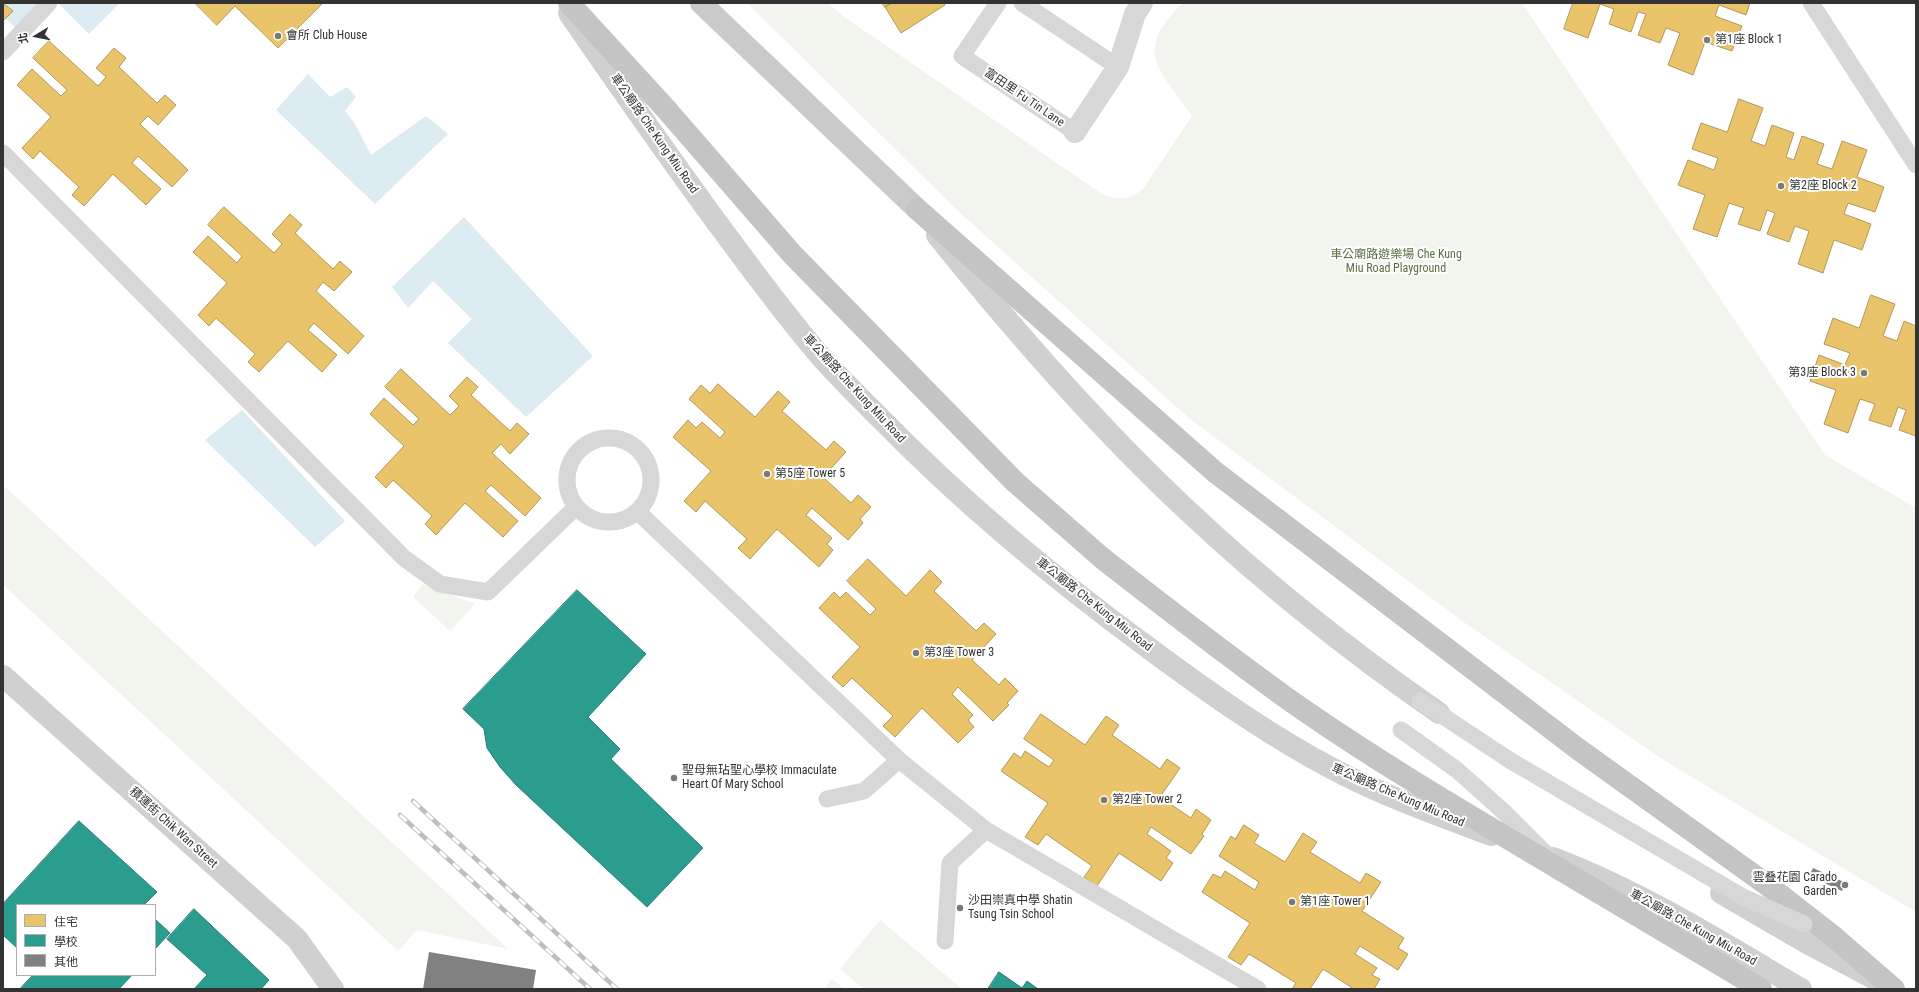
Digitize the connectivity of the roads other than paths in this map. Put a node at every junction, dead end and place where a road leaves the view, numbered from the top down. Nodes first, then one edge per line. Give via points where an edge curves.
1 (49, 3) edge
2 (562, 3) edge
3 (569, 3) edge
4 (701, 3) edge
5 (998, 3) edge
6 (1022, 3) edge
7 (1142, 3) edge
8 (1811, 3) edge
9 (3, 52) edge
10 (1118, 67) junction
11 (1075, 132) joint
12 (3, 153) edge
13 (1916, 164) edge
14 (917, 210) junction
15 (576, 507) junction
16 (637, 511) junction
17 (3, 676) edge
18 (1420, 701) dead end
19 (1401, 730) dead end
20 (899, 760) junction
21 (828, 799) dead end
22 (986, 830) junction
23 (1561, 870) junction
24 (1834, 937) junction
25 (945, 941) dead end
26 (333, 989) edge
27 (1258, 989) edge
28 (1760, 989) edge
29 (1801, 989) edge
30 (1895, 989) edge

1 - 9 lane
2 - 29 main road, 車公廟路 Che Kung Miu Road via 766,290 813,348 903,442 960,495 1076,593 1200,686 1301,752 1336,771 1432,813 1572,865 1610,882
3 - 23 highway, bridge via 666,109 792,254 1015,482 1102,558 1211,643 1286,697 1426,789
4 - 14 main road
5 - 11 lane, 富田里 Fu Tin Lane via 962,56
6 - 10 lane
7 - 10 street, 富田里 Fu Tin Lane via 1135,14
8 - 13 lane
10 - 11 street, 富田里 Fu Tin Lane
12 - 15 lane via 404,558 440,584 488,592
14 - 24 highway via 1215,472 1578,749 1766,884
14 - 30 main road via 990,300 1134,458 1230,549 1340,641 1452,722 1658,856 1807,943
15 - 16 lane via 599,521 613,522 626,519
15 - 16 lane via 566,481 568,466 585,444 598,438 612,437 625,440 637,448 646,459 651,472 646,500
16 - 20 lane
17 - 26 main road, 積運街 Chik Wan Street via 296,939
18 - 24 lane, bridge via 1511,761 1743,898
19 - 23 lane, bridge via 1457,770 1504,812
20 - 21 lane via 864,791
20 - 22 lane
22 - 25 lane via 950,863
22 - 27 lane
23 - 28 highway
24 - 30 highway, bridge

